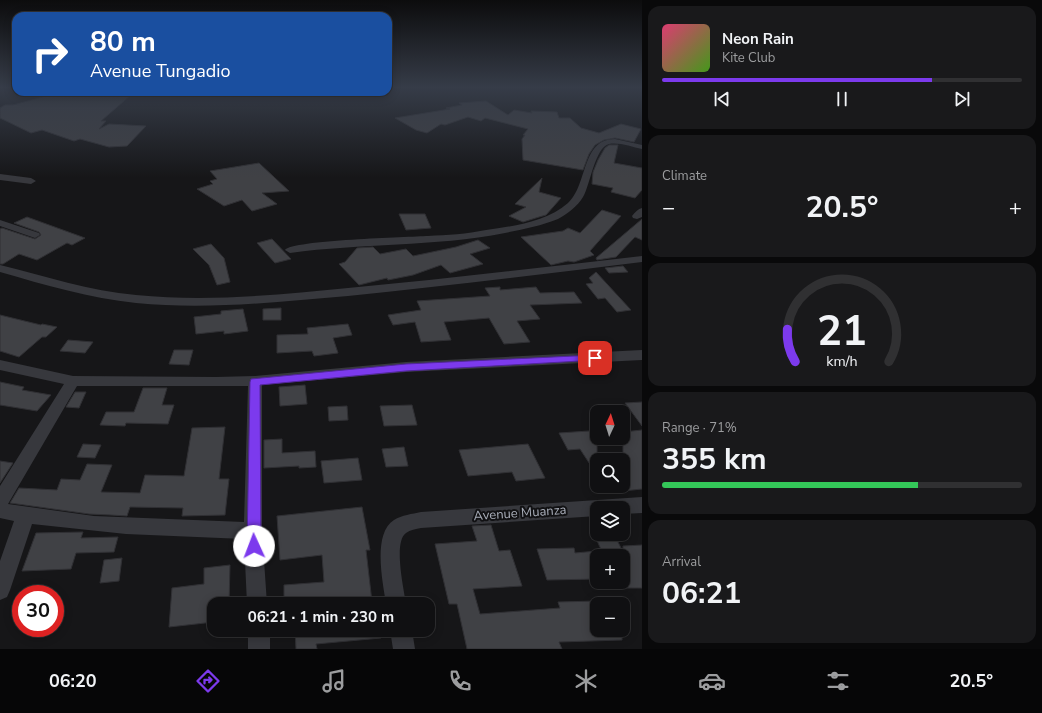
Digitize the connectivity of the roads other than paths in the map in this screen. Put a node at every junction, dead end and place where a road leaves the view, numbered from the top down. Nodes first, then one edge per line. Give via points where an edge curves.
1 (642, 147) edge
2 (0, 177) edge
3 (31, 181) dead end
4 (0, 223) edge
5 (35, 235) dead end
6 (290, 250) dead end
7 (642, 259) edge
8 (1, 269) edge
9 (642, 355) edge
10 (0, 365) edge
11 (73, 381) junction
12 (255, 382) junction
13 (0, 501) edge
14 (642, 505) edge
15 (0, 510) edge
16 (25, 516) junction
17 (253, 531) junction
18 (0, 590) edge
19 (257, 597) edge
20 (395, 597) edge
21 (259, 637) edge
22 (402, 637) edge
23 (258, 649) edge
24 (404, 649) edge

1 - 6 street via 605,142 594,157 578,197 568,208 555,216 534,224 455,238 336,243
2 - 3 street
4 - 5 street
7 - 8 street via 252,300 136,299 84,290
9 - 12 street via 406,368
10 - 11 street
11 - 12 street
11 - 13 street
12 - 17 street
14 - 20 street, Avenue Muanza via 421,520 399,527 391,539 391,571
15 - 16 street
16 - 17 street via 88,524
16 - 18 street
17 - 19 street
21 - 23 street
22 - 24 street

